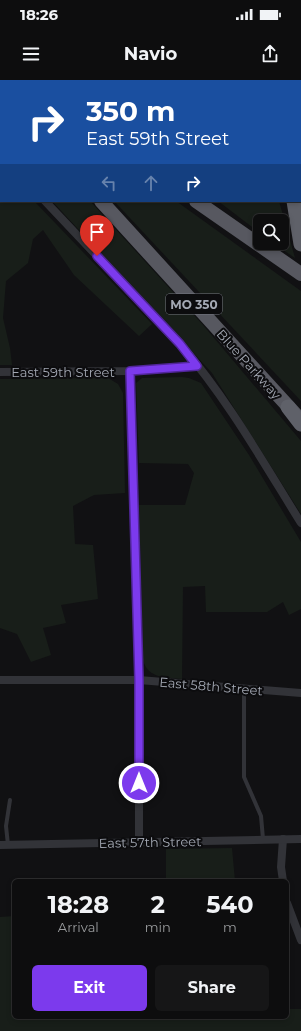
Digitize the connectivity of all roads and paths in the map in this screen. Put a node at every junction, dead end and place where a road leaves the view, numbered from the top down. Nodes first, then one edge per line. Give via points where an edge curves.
1 (46, 202) edge
2 (102, 202) edge
3 (197, 202) edge
4 (294, 202) edge
5 (294, 202) edge
6 (301, 219) edge
7 (301, 244) edge
8 (301, 274) edge
9 (197, 366) junction
10 (130, 371) junction
11 (0, 372) edge
12 (288, 407) junction
13 (301, 420) edge
14 (301, 424) edge
15 (301, 524) edge
16 (0, 680) edge
17 (139, 680) junction
18 (244, 688) junction
19 (301, 693) edge
20 (10, 800) dead end
21 (283, 839) junction
22 (301, 839) edge
23 (263, 840) junction
24 (139, 842) junction
25 (4, 845) edge
26 (283, 879) edge
27 (289, 908) edge
28 (301, 940) edge

1 - 9 street via 180,344
2 - 12 highway, Blue Parkway / MO 350
3 - 8 highway
4 - 6 highway
5 - 7 highway
9 - 10 street, East 59th Street
9 - 15 street via 222,397
10 - 11 street, East 59th Street
10 - 17 street
12 - 13 highway, Blue Parkway / MO 350
12 - 14 highway
16 - 17 street, East 58th Street
17 - 18 street, East 58th Street
17 - 24 street
18 - 19 street, East 58th Street
18 - 23 lane via 244,777 260,816
20 - 25 lane
21 - 22 street, East 57th Street
21 - 23 street, East 57th Street
21 - 26 street
23 - 24 street, East 57th Street
24 - 25 street, East 57th Street
27 - 28 street

